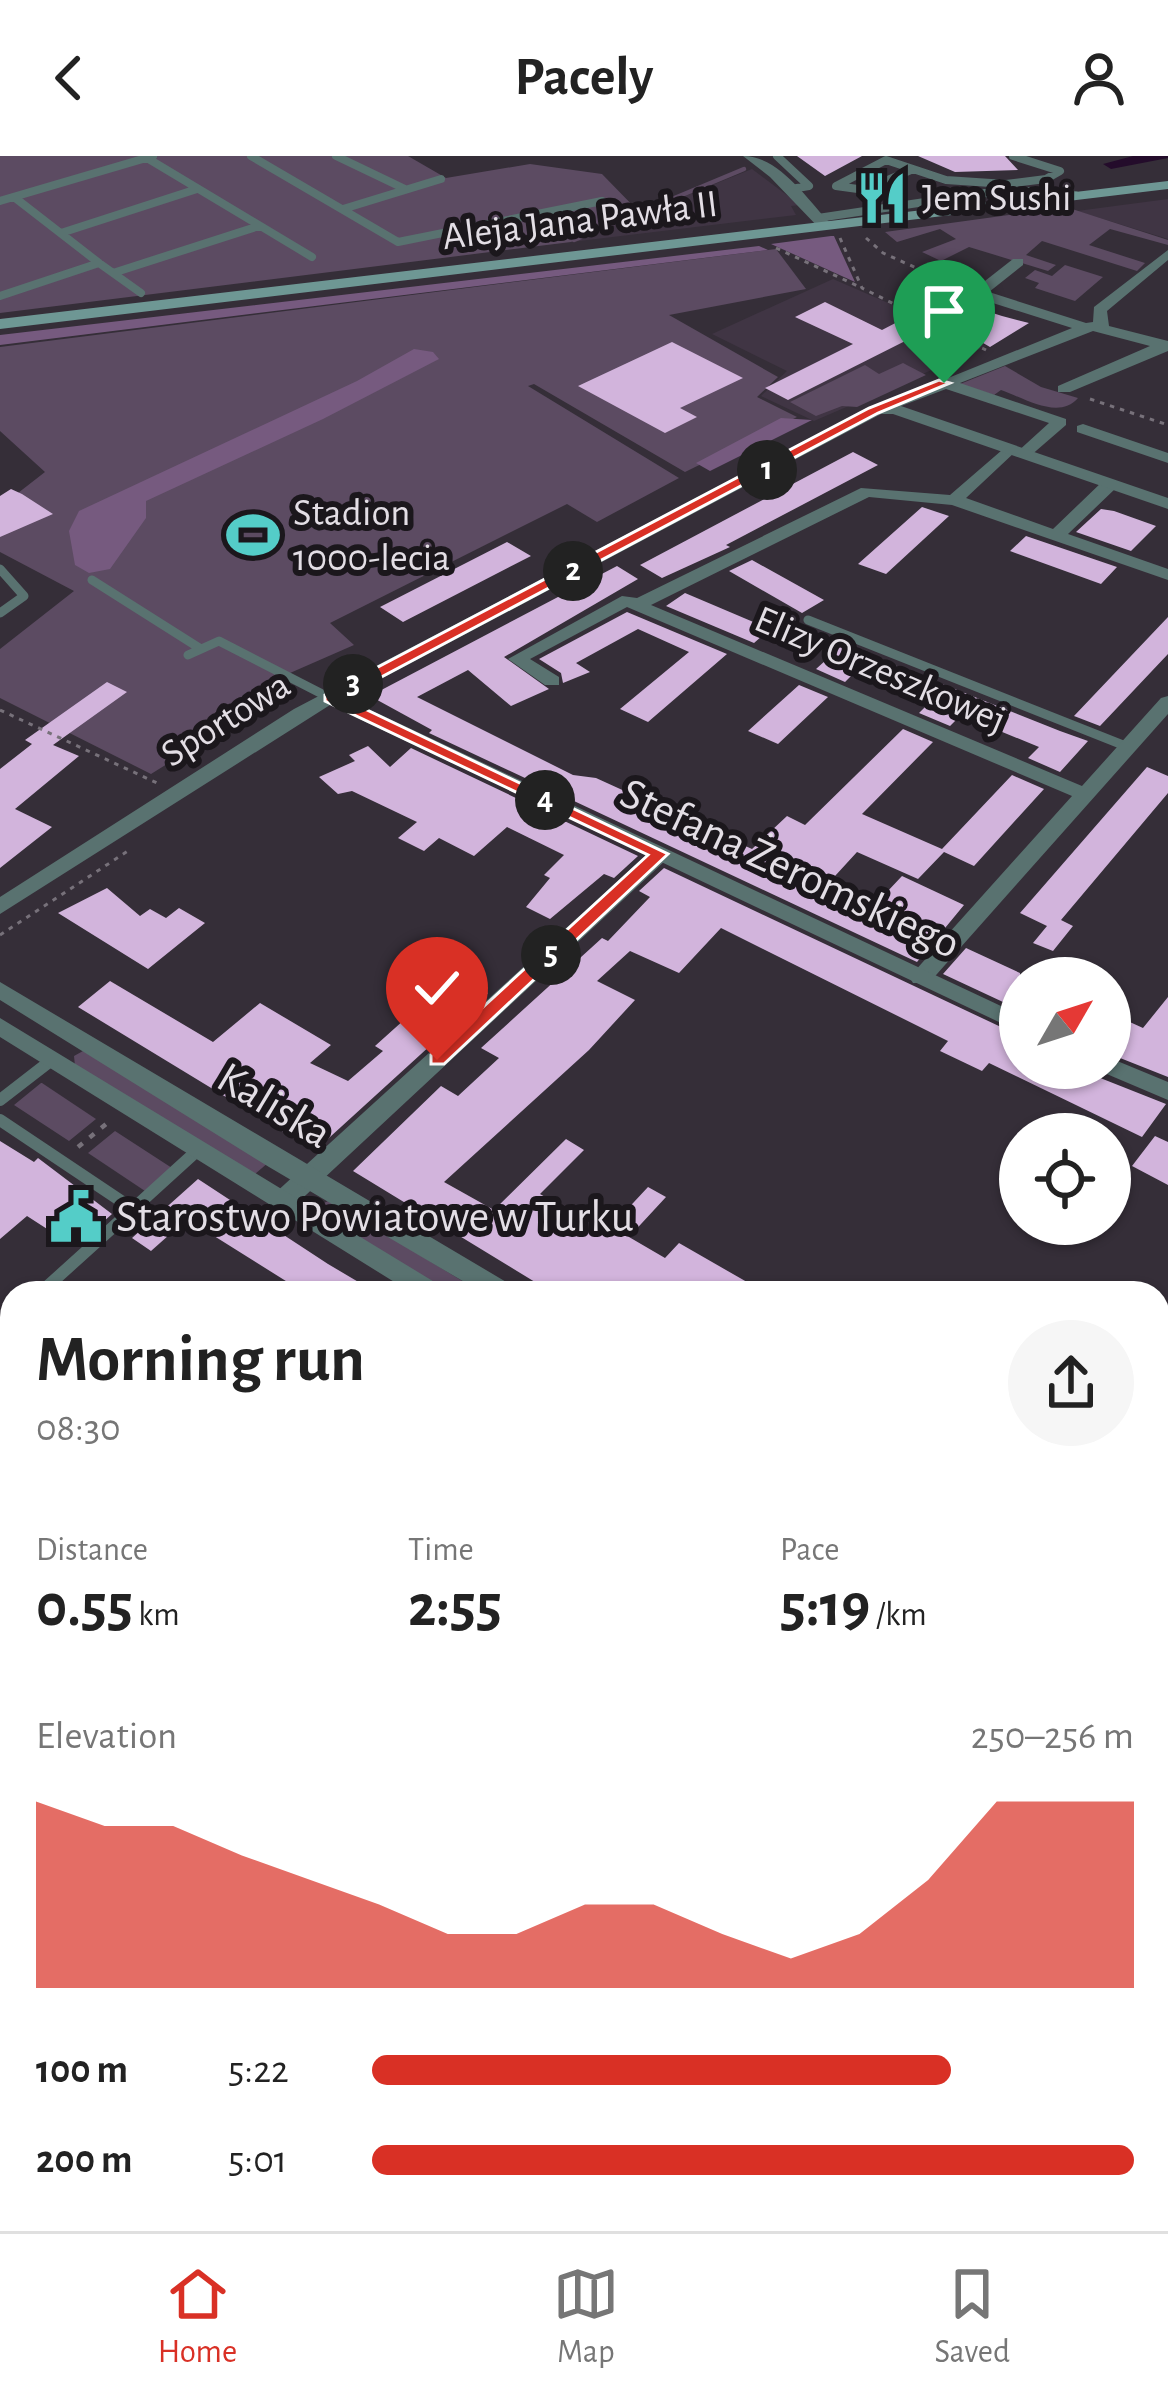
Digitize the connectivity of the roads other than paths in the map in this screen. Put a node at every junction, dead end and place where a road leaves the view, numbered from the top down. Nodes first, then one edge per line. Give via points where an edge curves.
1 (251, 156) edge
2 (336, 156) edge
3 (1013, 156) edge
4 (150, 157) edge
5 (763, 158) edge
6 (913, 169) junction
7 (441, 179) dead end
8 (1006, 184) junction
9 (1168, 185) edge
10 (809, 186) junction
11 (836, 186) junction
12 (197, 189) junction
13 (791, 189) junction
14 (406, 190) junction
15 (1083, 195) junction
16 (14, 197) junction
17 (0, 201) edge
18 (602, 201) dead end
19 (343, 209) junction
20 (259, 226) junction
21 (830, 229) junction
22 (61, 233) junction
23 (1167, 254) edge
24 (312, 257) dead end
25 (99, 262) junction
26 (1018, 262) dead end
27 (113, 273) junction
28 (938, 280) road end
29 (971, 291) junction
30 (141, 293) dead end
31 (0, 296) edge
32 (0, 324) edge
33 (1094, 327) junction
34 (1167, 346) edge
35 (944, 383) junction
36 (1064, 389) dead end
37 (882, 408) junction
38 (1083, 430) dead end
39 (1016, 451) junction
40 (1168, 458) edge
41 (1110, 484) junction
42 (954, 500) junction
43 (1168, 503) edge
44 (1056, 536) junction
45 (0, 569) edge
46 (1168, 575) edge
47 (92, 580) dead end
48 (641, 608) junction
49 (0, 613) edge
50 (808, 620) dead end
51 (201, 650) junction
52 (188, 656) dead end
53 (553, 681) dead end
54 (330, 698) junction
55 (1168, 701) edge
56 (1129, 747) junction
57 (1087, 795) junction
58 (660, 854) junction
59 (0, 907) edge
60 (921, 978) junction
61 (0, 990) edge
62 (999, 1014) edge
63 (0, 1026) edge
64 (69, 1033) junction
65 (48, 1056) junction
66 (1131, 1075) edge
67 (1168, 1092) edge
68 (0, 1100) edge
69 (0, 1120) edge
70 (199, 1149) junction
71 (308, 1180) junction
72 (284, 1202) junction
73 (133, 1209) junction
74 (53, 1281) edge
75 (412, 1281) edge
76 (483, 1281) edge

1 - 19 lane
2 - 14 lane
3 - 8 lane via 1060,172
4 - 12 lane
4 - 16 lane
5 - 10 lane
5 - 13 street
6 - 8 lane via 934,180
6 - 11 lane via 876,188
6 - 11 lane via 886,160
7 - 14 lane
8 - 15 lane
9 - 15 main road, Aleja Jana Pawła II
10 - 11 lane
10 - 13 lane
12 - 20 lane
12 - 22 lane
13 - 21 street
14 - 19 lane
15 - 21 main road, Aleja Jana Pawła II
16 - 17 lane
16 - 22 lane
18 - 19 lane via 398,242
20 - 24 lane
20 - 27 lane
21 - 32 main road, Aleja Jana Pawła II
22 - 25 lane
23 - 33 street via 1099,310
25 - 27 lane
25 - 31 lane
26 - 29 street
27 - 30 lane
28 - 29 street
29 - 33 street
33 - 34 street
33 - 35 street, Sportowa
34 - 36 street
35 - 37 street, Sportowa
35 - 39 street via 1060,422
37 - 39 street
37 - 54 street, Sportowa
38 - 40 street
39 - 41 street
39 - 42 street
41 - 43 street
41 - 44 street
42 - 44 street
42 - 48 street via 867,491
44 - 46 street
45 - 49 lane via 24,596
47 - 51 lane
48 - 53 street via 628,600 518,659
48 - 57 street, Elizy Orzeszkowej
50 - 56 lane
51 - 52 lane
51 - 54 lane via 219,641
54 - 58 street, Stefana Żeromskiego
54 - 59 street, Sportowa
55 - 56 street
56 - 57 street
57 - 60 street
58 - 60 street, Stefana Żeromskiego
58 - 71 street
60 - 62 street, Stefana Żeromskiego
61 - 64 street, Kaliska
63 - 65 street, Kaliska
64 - 65 street
64 - 71 street, Kaliska
65 - 68 lane
65 - 70 street, Kaliska
66 - 67 street
69 - 73 lane
70 - 72 street, Kaliska
70 - 73 lane
71 - 72 street
71 - 76 street, Kaliska
72 - 75 street, Kaliska
73 - 74 lane

